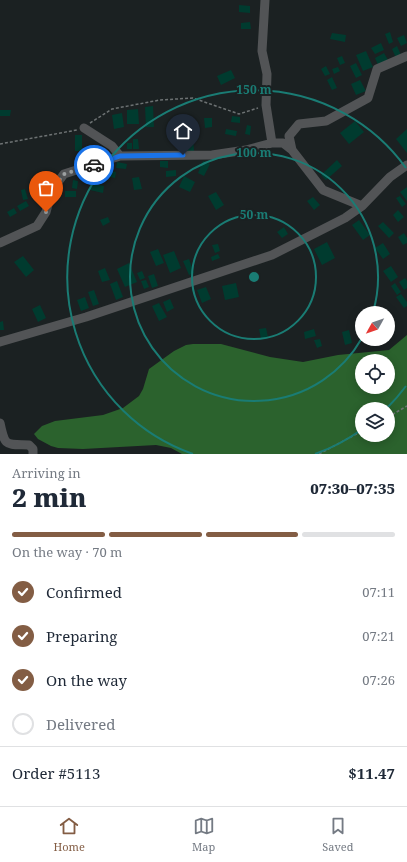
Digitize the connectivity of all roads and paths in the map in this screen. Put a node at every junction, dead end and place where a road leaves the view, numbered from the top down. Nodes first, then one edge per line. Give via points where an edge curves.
1 (265, 0) edge
2 (407, 56) edge
3 (266, 105) junction
4 (84, 128) junction
5 (272, 143) junction
6 (0, 144) edge
7 (292, 150) junction
8 (120, 156) junction
9 (407, 166) edge
10 (362, 206) junction
11 (0, 243) edge
12 (0, 342) edge
13 (407, 406) edge
14 (395, 413) edge
15 (0, 423) edge
16 (355, 435) edge
17 (33, 454) edge
18 (319, 454) edge

1 - 3 street via 262,51 267,74
2 - 7 street via 377,69 368,98 326,121 300,124 289,136
3 - 4 path via 239,114 193,98 160,100 112,109
3 - 5 street
4 - 6 path
4 - 8 street via 112,146
5 - 7 street via 283,143
5 - 8 street via 212,155
7 - 10 street via 323,190
8 - 11 street via 64,174 52,190 46,212 37,226
9 - 10 street via 390,177
10 - 12 street via 346,218 272,255 86,317
13 - 14 path
15 - 17 street via 5,442 29,445 33,449
16 - 18 path

